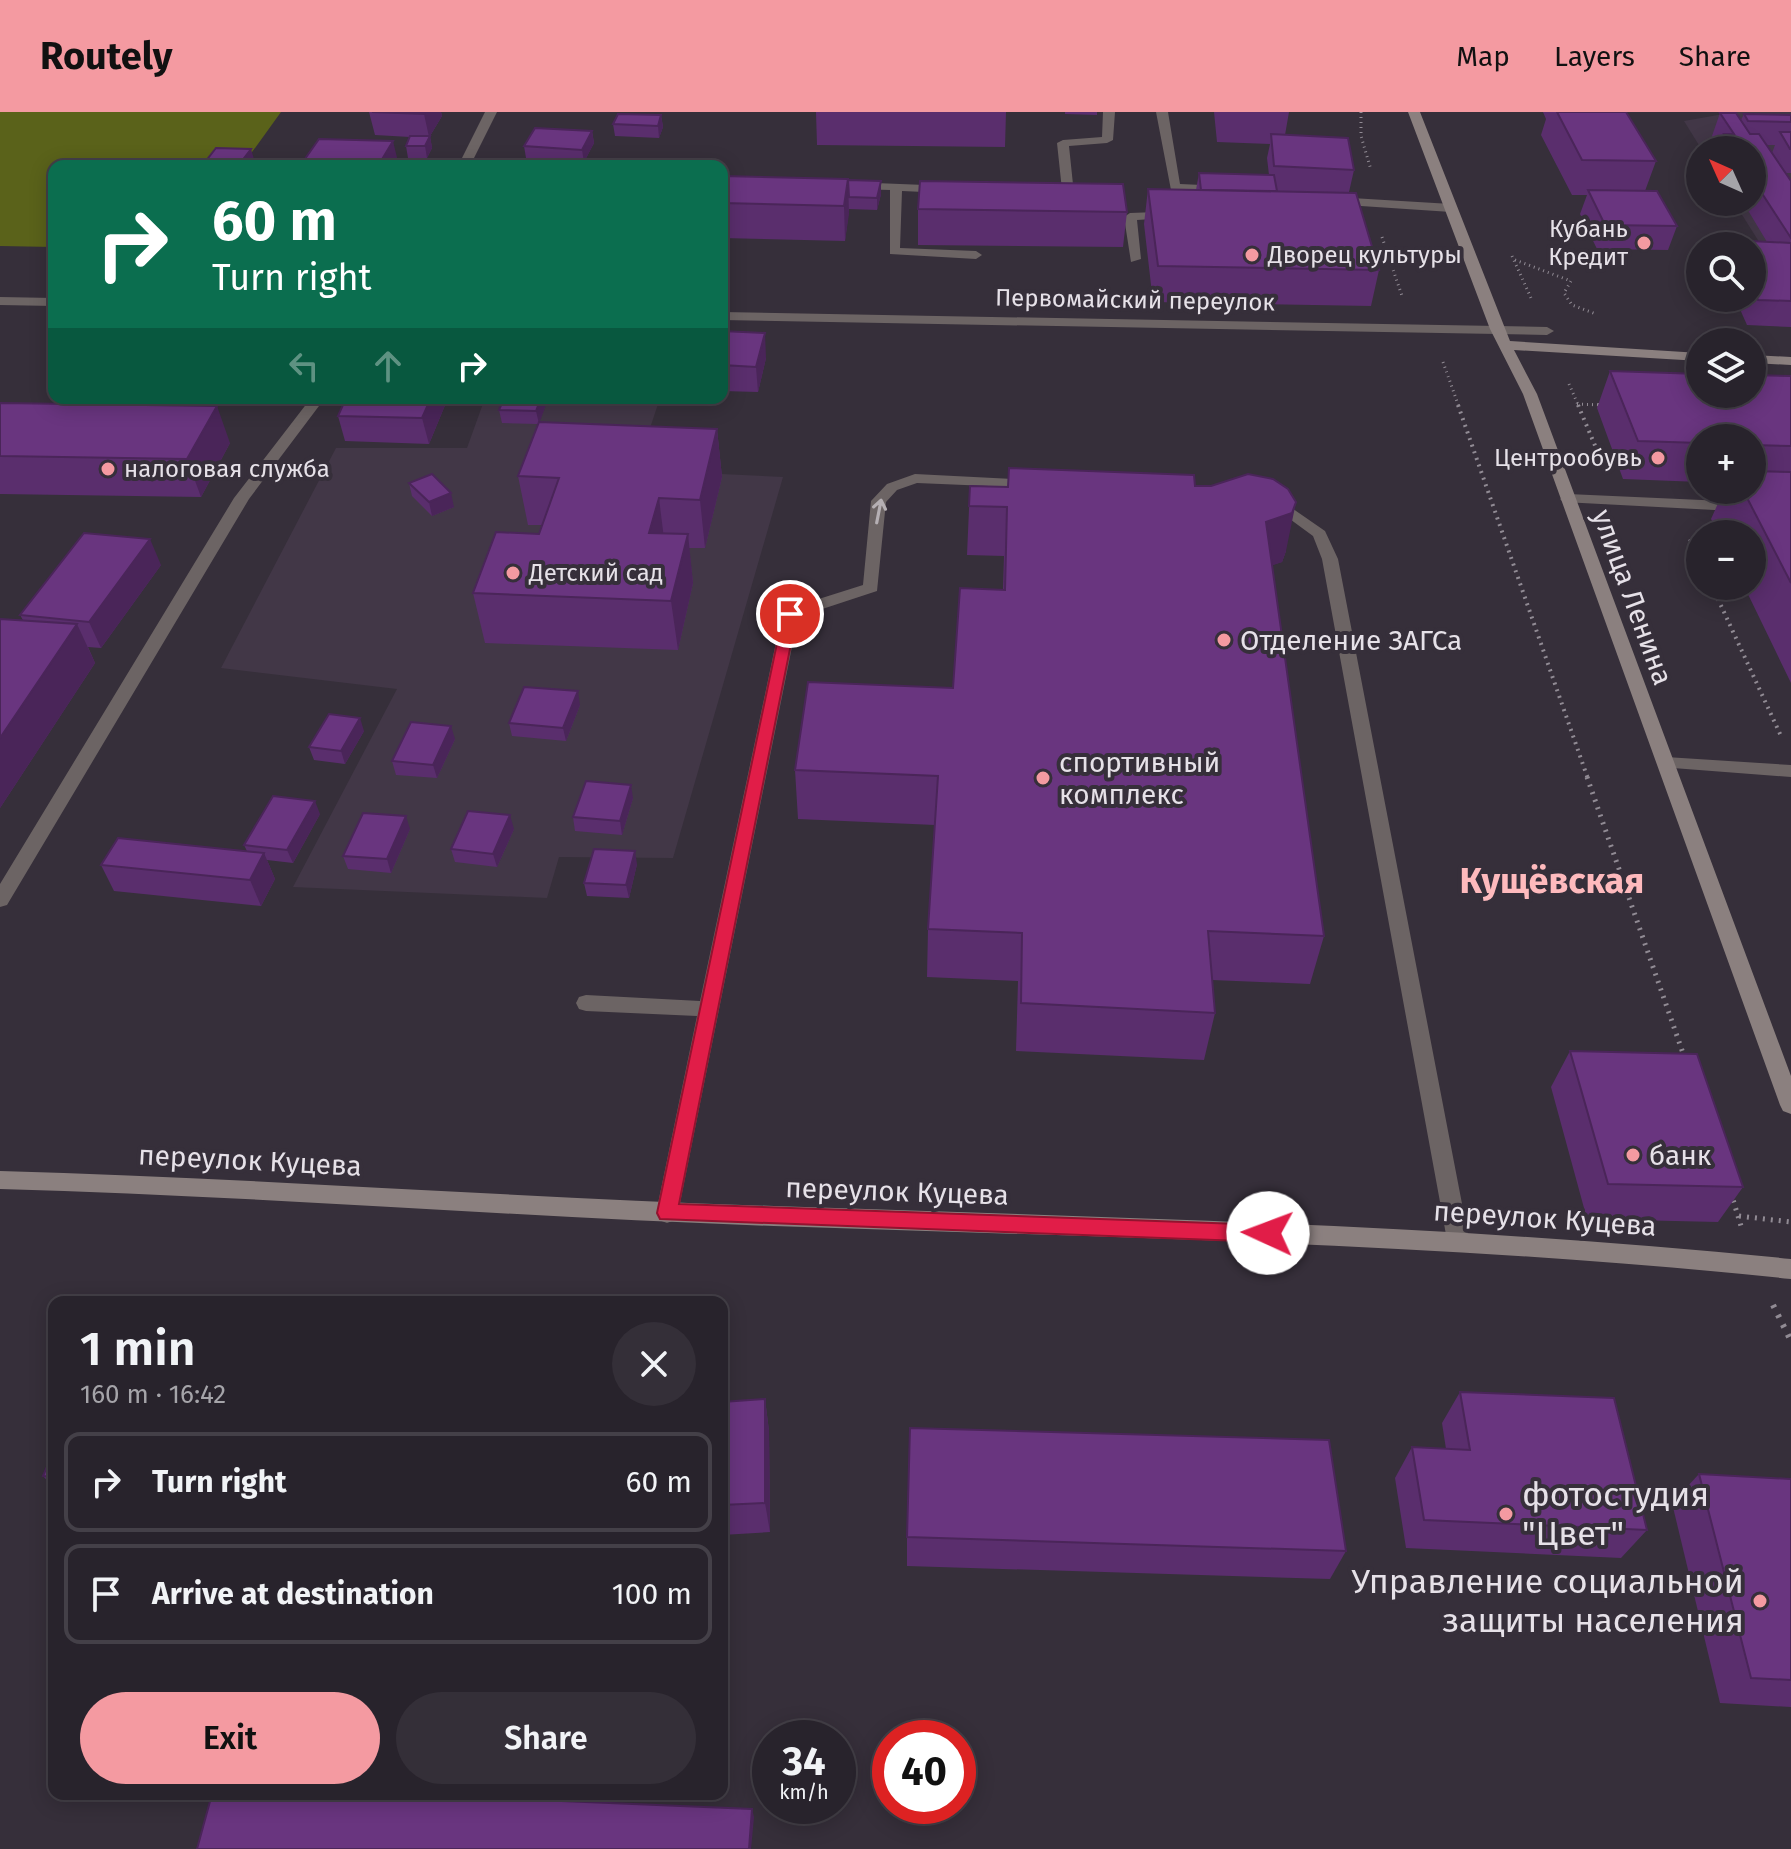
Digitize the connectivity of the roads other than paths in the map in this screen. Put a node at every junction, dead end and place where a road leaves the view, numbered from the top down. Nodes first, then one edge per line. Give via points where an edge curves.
1 (491, 112) edge
2 (1109, 112) edge
3 (1162, 112) edge
4 (1414, 112) edge
5 (467, 160) edge
6 (833, 185) edge
7 (896, 187) junction
8 (1175, 187) junction
9 (959, 190) edge
10 (1243, 191) edge
11 (1037, 193) edge
12 (1324, 200) edge
13 (1451, 208) junction
14 (976, 255) dead end
15 (1135, 259) dead end
16 (0, 301) edge
17 (48, 302) edge
18 (728, 316) edge
19 (1497, 329) junction
20 (1547, 331) dead end
21 (1505, 345) junction
22 (1686, 356) edge
23 (1766, 360) edge
24 (1791, 361) edge
25 (313, 404) edge
26 (1045, 484) edge
27 (1257, 495) edge
28 (1568, 499) junction
29 (1791, 509) edge
30 (1666, 763) junction
31 (1791, 771) edge
32 (3, 896) edge
33 (586, 1003) dead end
34 (708, 1009) junction
35 (1791, 1105) edge
36 (0, 1180) edge
37 (667, 1213) junction
38 (1458, 1240) junction
39 (1791, 1269) edge

1 - 5 street
2 - 11 street via 1107,140 1063,143 1068,194
3 - 8 street
4 - 13 street, улица Ленина
6 - 7 street
7 - 9 street
7 - 14 street via 894,251
8 - 10 street
8 - 15 street via 1161,192 1163,215 1130,217
12 - 13 street
13 - 19 street, улица Ленина
16 - 17 street
18 - 19 street, Первомайский переулок
19 - 20 street, Первомайский переулок
19 - 21 street, улица Ленина
21 - 22 street
21 - 28 street, улица Ленина via 1530,394
23 - 24 street
25 - 32 street via 242,498
34 -> 26 street via 790,614 871,588 879,501 892,487 915,478
27 - 38 street via 1295,512 1320,534 1330,559
28 - 29 street
28 - 30 street, улица Ленина
30 - 31 street
30 - 35 street, улица Ленина
33 - 34 street
34 - 37 street
36 - 37 street, переулок Куцева
37 - 38 street, переулок Куцева
38 - 39 street, переулок Куцева

